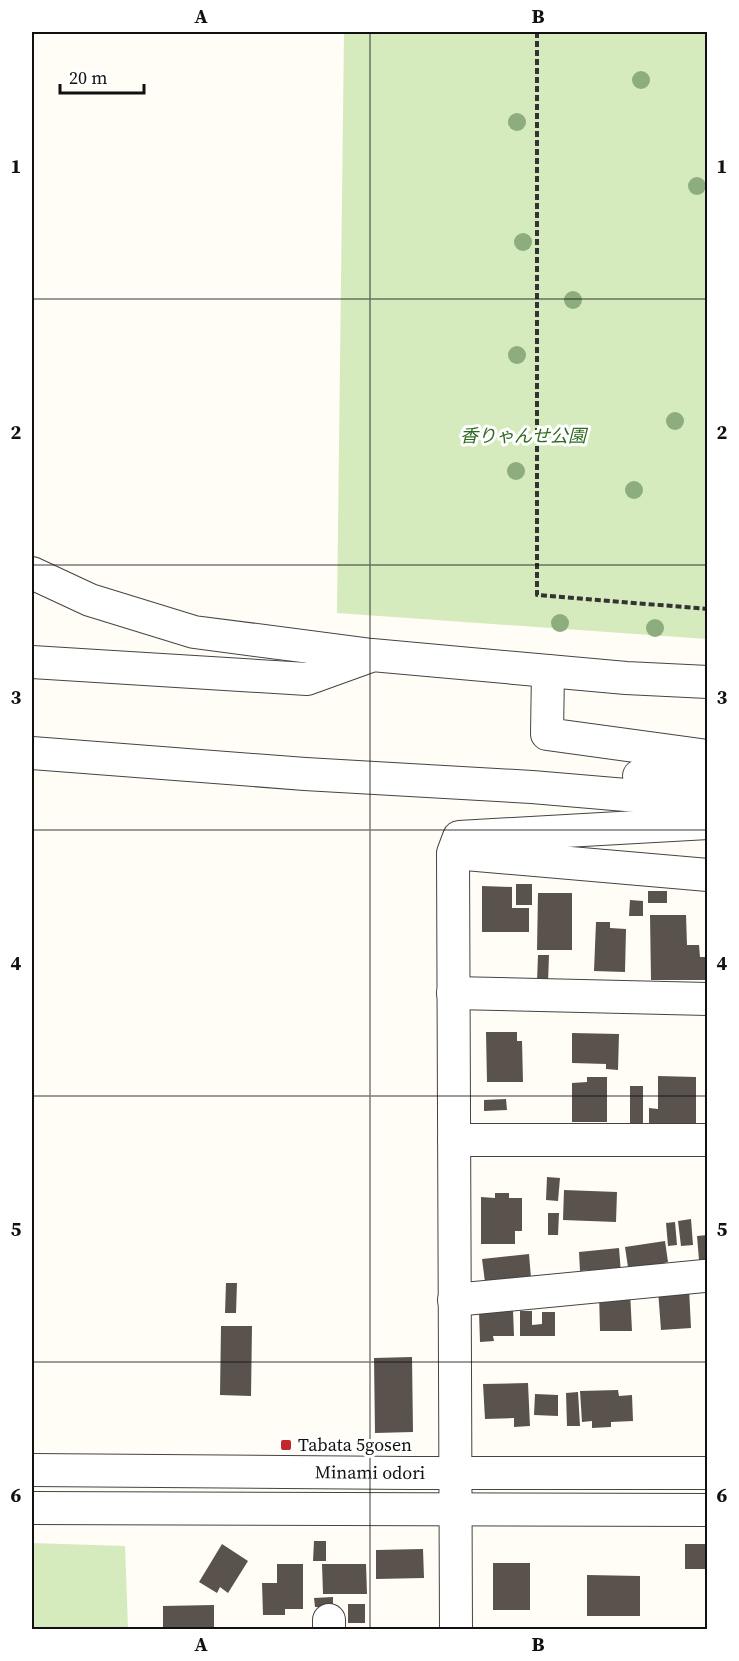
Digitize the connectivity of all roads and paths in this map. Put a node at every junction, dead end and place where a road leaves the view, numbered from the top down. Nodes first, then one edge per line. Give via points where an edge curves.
1 (537, 32) edge
2 (32, 573) edge
3 (708, 609) edge
4 (372, 655) junction
5 (32, 662) edge
6 (549, 671) junction
7 (708, 682) edge
8 (32, 753) edge
9 (708, 756) edge
10 (708, 778) edge
11 (532, 787) junction
12 (708, 802) edge
13 (708, 823) edge
14 (453, 853) junction
15 (708, 875) edge
16 (453, 993) junction
17 (708, 999) edge
18 (454, 1140) junction
19 (708, 1140) edge
20 (704, 1276) dead end
21 (454, 1300) junction
22 (32, 1470) edge
23 (455, 1473) junction
24 (708, 1473) edge
25 (32, 1508) edge
26 (455, 1509) junction
27 (708, 1510) edge
28 (456, 1629) edge

1 - 3 path via 537,596
2 - 4 street via 90,600 194,632
4 - 5 street via 307,679
4 - 6 street
6 - 7 street
6 - 9 street via 547,734
8 - 11 street
10 - 11 street via 545,774
11 - 12 street
13 - 14 street via 459,837
14 - 15 street
14 - 16 street
16 - 17 street
16 - 18 street
18 - 19 street
18 - 21 street
20 - 21 street
21 - 23 street
22 - 23 street, Minami odori
23 - 24 street, Minami odori
23 - 26 street
25 - 26 street, Minami odori
26 - 27 street, Minami odori
26 - 28 street

